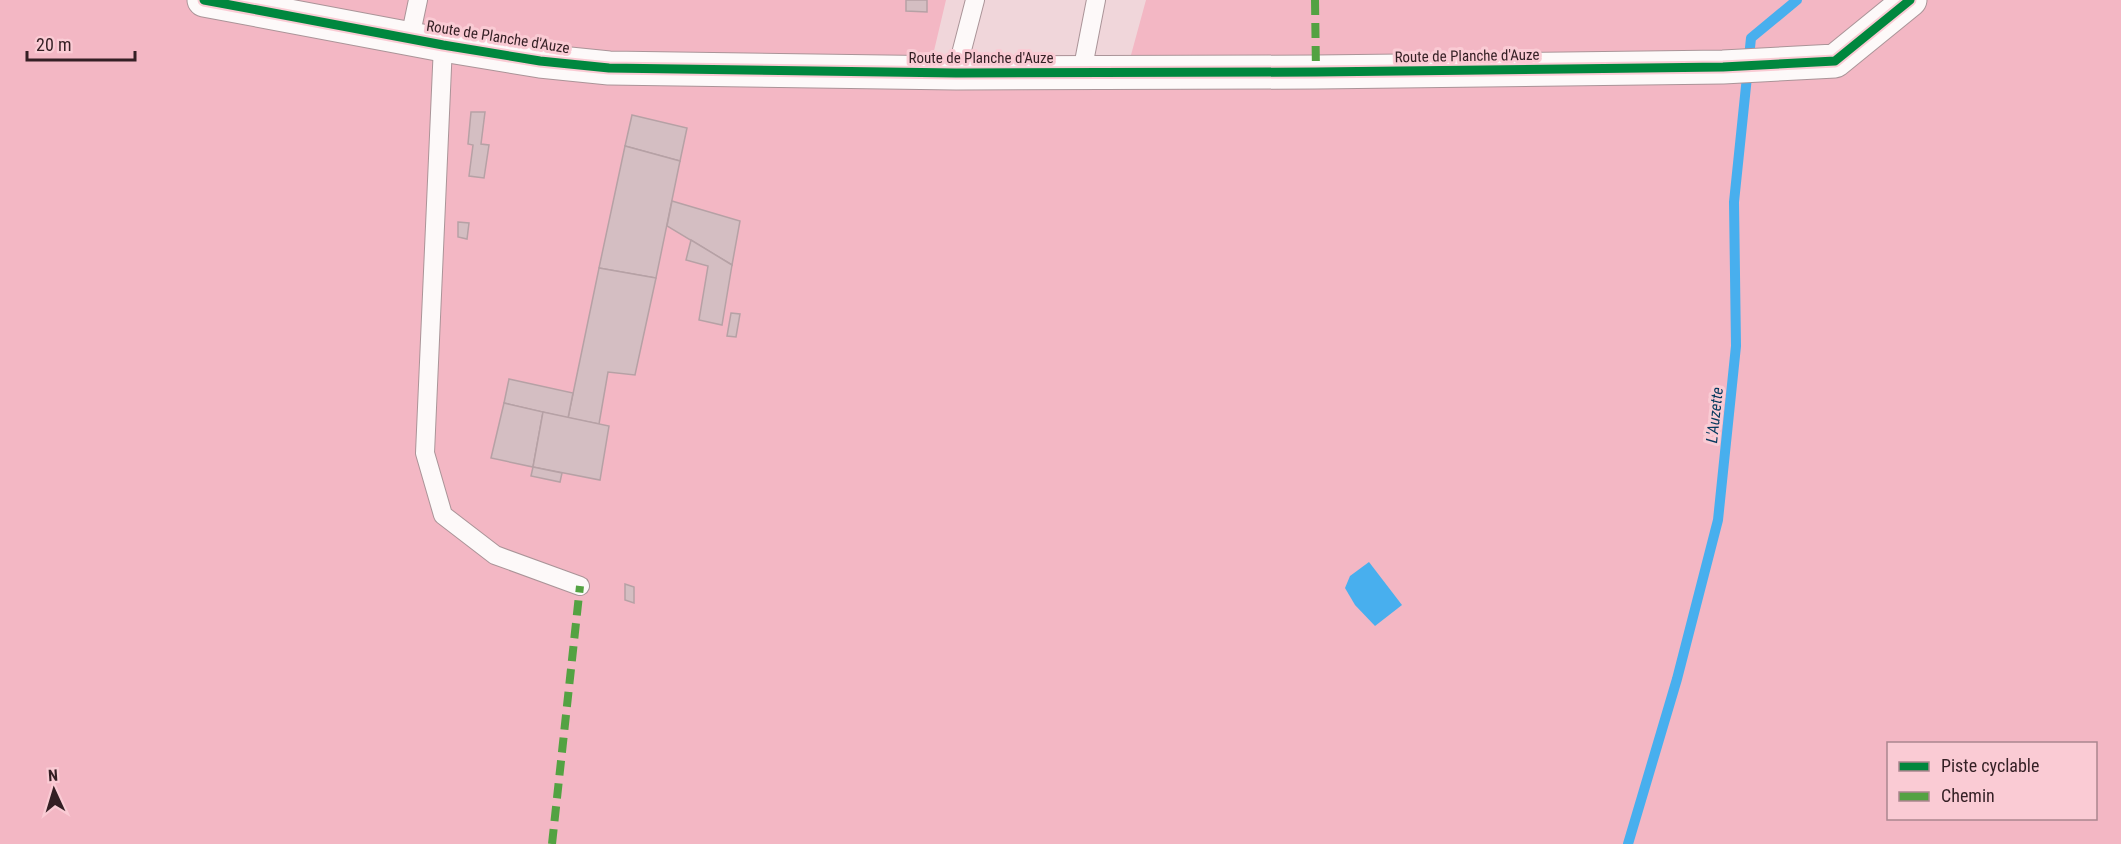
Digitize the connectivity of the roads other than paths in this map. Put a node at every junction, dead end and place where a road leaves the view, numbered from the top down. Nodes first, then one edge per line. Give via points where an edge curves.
1 (204, 0) edge
2 (418, 0) edge
3 (975, 0) edge
4 (1096, 0) edge
5 (1910, 0) edge
6 (410, 38) junction
7 (443, 45) junction
8 (1082, 72) junction
9 (956, 74) junction
10 (580, 586) dead end

1 - 6 street, Route de Planche d'Auze
2 - 6 lane
3 - 9 lane
4 - 8 lane
5 - 8 street, Route de Planche d'Auze via 1835,62 1723,68
6 - 7 street, Route de Planche d'Auze
7 - 9 street, Route de Planche d'Auze via 609,68
7 - 10 lane via 425,453 443,515 495,555
8 - 9 street, Route de Planche d'Auze

